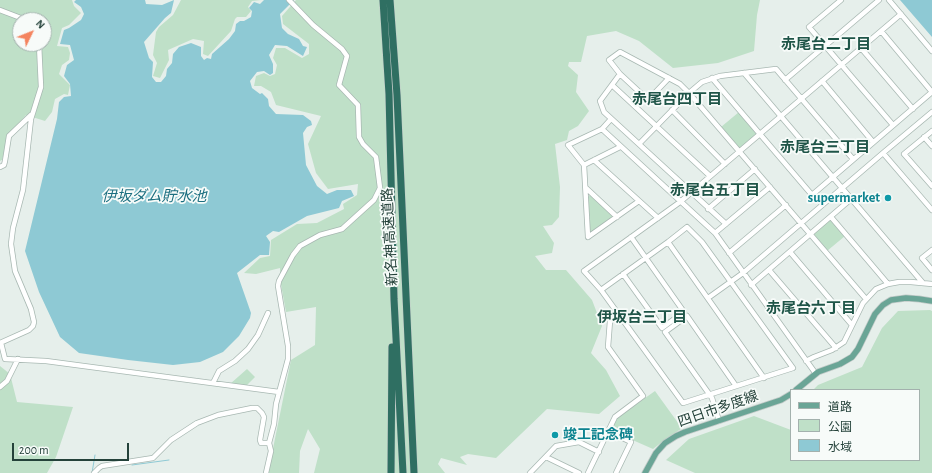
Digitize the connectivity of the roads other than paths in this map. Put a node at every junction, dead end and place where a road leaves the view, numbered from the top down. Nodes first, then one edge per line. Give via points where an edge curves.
1 (288, 0) edge
2 (383, 0) edge
3 (390, 0) edge
4 (841, 0) edge
5 (879, 0) edge
6 (889, 0) edge
7 (0, 10) edge
8 (901, 14) junction
9 (12, 15) edge
10 (881, 31) junction
11 (825, 46) junction
12 (861, 48) junction
13 (932, 51) edge
14 (39, 52) edge
15 (841, 64) junction
16 (744, 73) junction
17 (620, 74) junction
18 (669, 78) junction
19 (712, 78) junction
20 (785, 80) junction
21 (822, 81) junction
22 (612, 85) junction
23 (689, 92) junction
24 (932, 92) edge
25 (801, 99) junction
26 (913, 109) junction
27 (672, 110) junction
28 (932, 112) edge
29 (32, 114) junction
30 (780, 116) junction
31 (611, 119) junction
32 (893, 125) junction
33 (656, 126) junction
34 (602, 129) junction
35 (932, 131) edge
36 (760, 134) junction
37 (924, 137) junction
38 (874, 142) junction
39 (639, 144) junction
40 (932, 146) edge
41 (620, 147) junction
42 (739, 151) junction
43 (883, 153) junction
44 (594, 160) junction
45 (853, 160) junction
46 (725, 164) junction
47 (584, 165) junction
48 (0, 167) edge
49 (755, 169) junction
50 (710, 176) junction
51 (832, 177) junction
52 (932, 186) edge
53 (770, 187) junction
54 (586, 188) junction
55 (842, 188) junction
56 (691, 193) junction
57 (851, 200) junction
58 (639, 201) junction
59 (680, 202) junction
60 (786, 205) junction
61 (708, 209) junction
62 (932, 210) edge
63 (617, 217) junction
64 (831, 217) junction
65 (658, 218) junction
66 (801, 223) junction
67 (726, 224) junction
68 (714, 233) junction
69 (810, 234) junction
70 (631, 237) junction
71 (668, 242) junction
72 (932, 250) edge
73 (790, 252) junction
74 (729, 254) junction
75 (645, 258) junction
76 (769, 270) junction
77 (932, 270) edge
78 (743, 273) junction
79 (624, 274) junction
80 (731, 282) junction
81 (923, 283) junction
82 (888, 284) junction
83 (932, 284) edge
84 (751, 285) junction
85 (601, 290) junction
86 (708, 298) junction
87 (394, 299) junction
88 (866, 299) junction
89 (932, 301) edge
90 (268, 313) dead end
91 (619, 315) junction
92 (852, 325) junction
93 (0, 343) edge
94 (836, 348) junction
95 (2, 359) edge
96 (18, 359) junction
97 (806, 361) junction
98 (816, 374) junction
99 (764, 378) junction
100 (213, 383) junction
101 (736, 386) junction
102 (0, 387) edge
103 (797, 389) edge
104 (279, 392) junction
105 (710, 395) junction
106 (790, 395) edge
107 (719, 421) junction
108 (608, 431) junction
109 (269, 443) junction
110 (599, 452) junction
111 (546, 457) junction
112 (94, 473) edge
113 (266, 473) edge
114 (390, 473) edge
115 (403, 473) edge
116 (415, 473) edge
117 (530, 473) edge
118 (579, 473) edge
119 (588, 473) edge
120 (616, 473) edge
121 (645, 473) edge

1 - 104 street via 347,56 339,85 358,105 359,137 376,157 380,188 374,200 342,229 320,235 300,246 280,280 278,286 288,359
2 - 87 highway, 新名神高速道路 via 389,94
3 - 116 highway, 新名神高速道路
4 - 11 street via 809,27
5 - 11 street
6 - 8 street
7 - 9 street
8 - 10 street
8 - 13 street
10 - 12 street
10 - 24 street
11 - 15 street
11 - 20 street
12 - 15 street
12 - 26 street
14 - 29 street via 41,87
15 - 21 street
15 - 32 street
16 - 19 street
16 - 20 street via 776,69
16 - 30 street
17 - 18 street via 648,100
17 - 18 street via 609,60 620,52
17 - 22 street
18 - 23 street
19 - 23 street
19 - 36 street
20 - 25 street
21 - 25 street
21 - 38 street
22 - 31 street via 600,100 604,112
22 - 33 street
23 - 27 street
23 - 42 street
24 - 26 street
25 - 30 street
25 - 45 street
26 - 32 street
27 - 33 street
27 - 46 street
28 - 43 street
29 - 48 street via 9,136 4,165
29 - 93 street via 23,190 11,244 14,271 34,322 29,330
30 - 36 street
30 - 51 street
31 - 34 street
31 - 39 street
32 - 38 street
33 - 39 street
33 - 50 street
34 - 41 street
34 - 47 street via 568,145
35 - 37 street
36 - 42 street
36 - 51 street via 812,195
37 - 40 street
37 - 52 street via 904,154
38 - 45 street
39 - 56 street
41 - 44 street
41 - 59 street
42 - 46 street
42 - 49 street
43 - 55 street
43 - 62 street
44 - 47 street
44 - 58 street
45 - 51 street
46 - 50 street
47 - 54 street
49 - 53 street
49 - 61 street
50 - 56 street
51 - 55 street
53 - 60 street
53 - 67 street
54 - 63 street
54 - 63 street via 588,237
55 - 57 street
55 - 66 street
56 - 59 street
56 - 61 street
57 - 64 street
57 - 81 street
58 - 63 street
58 - 65 street
59 - 65 street
59 - 68 street
60 - 66 street
60 - 74 street
61 - 67 street
64 - 69 street
64 - 82 street
65 - 70 street
66 - 69 street
66 - 78 street
67 - 68 street
68 - 74 street
69 - 73 street
69 - 88 street
70 - 75 street
70 - 85 street via 584,272
71 - 75 street
71 - 80 street via 687,227 702,242
71 - 86 street
72 - 77 street via 922,258
73 - 76 street
73 - 92 street
74 - 78 street
75 - 79 street
75 - 79 street via 684,312 662,328
76 - 84 street
76 - 94 street
78 - 80 street
78 - 84 street
79 - 85 street
80 - 86 street
80 - 99 street via 793,368
81 - 82 street
81 - 83 street
82 - 88 street via 876,289
84 - 97 street
85 - 91 street
86 - 99 street
87 - 114 highway
87 - 115 highway, 新名神高速道路
88 - 92 street
89 - 98 main road via 901,298 883,305 874,314 852,357
90 - 100 street via 248,349 236,361 218,371
91 - 105 street via 683,403
91 - 108 street via 610,321 608,347 644,396 615,417
92 - 94 street via 844,342
93 - 95 street
94 - 97 street
95 - 96 street
96 - 100 street
96 - 102 street via 7,381
97 - 98 street
98 - 103 main road
99 - 101 street
100 - 104 street
101 - 105 street
101 - 105 street via 687,316 665,332
104 - 109 street
105 - 107 street
106 - 107 main road, 四日市多度線 via 776,402
107 - 121 main road, 四日市多度線 via 685,432 670,440 656,453
108 - 110 street
108 - 120 street via 631,442
109 - 112 street via 261,443 264,420 262,413 257,408 252,408 218,415 196,423 171,440 153,458 102,466
109 - 113 street via 271,451
110 - 111 street via 579,442 556,446
110 - 119 street
111 - 117 street
111 - 118 street

